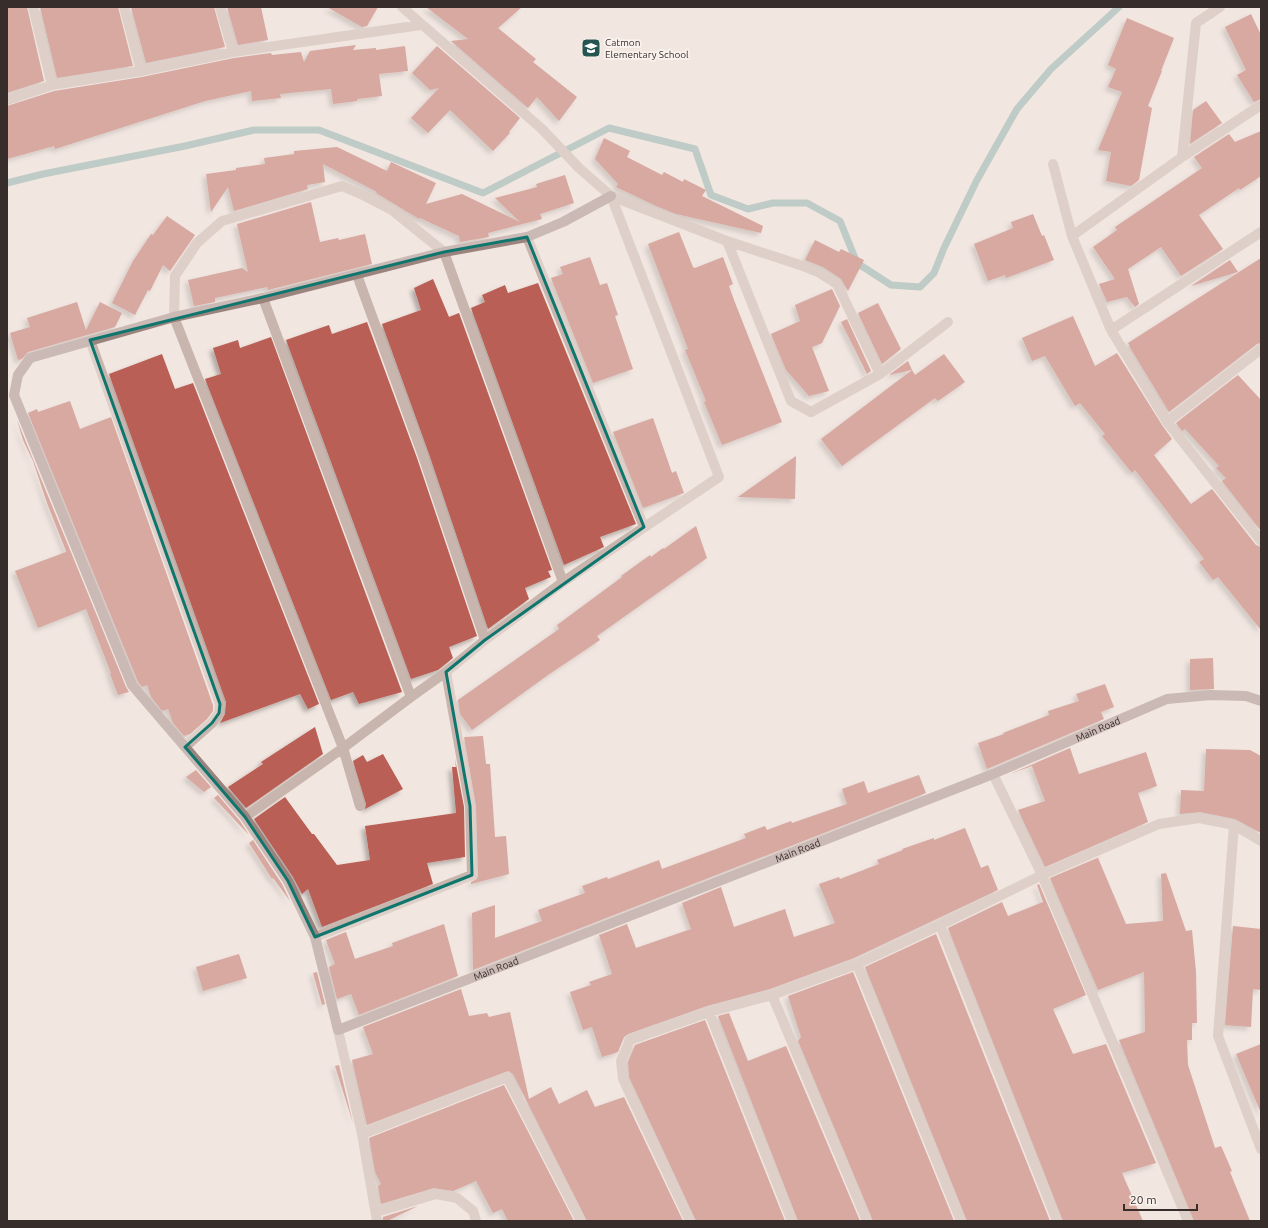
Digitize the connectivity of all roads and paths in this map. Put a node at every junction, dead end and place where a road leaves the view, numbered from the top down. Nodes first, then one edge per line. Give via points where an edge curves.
1 (33, 7) edge
2 (124, 7) edge
3 (220, 7) edge
4 (402, 7) edge
5 (1220, 7) edge
6 (421, 25) junction
7 (233, 52) junction
8 (140, 71) junction
9 (52, 85) junction
10 (7, 100) edge
11 (1261, 105) edge
12 (1182, 157) junction
13 (1053, 164) dead end
14 (611, 196) junction
15 (1261, 232) edge
16 (1072, 236) junction
17 (527, 237) junction
18 (727, 241) junction
19 (444, 252) junction
20 (357, 274) junction
21 (263, 298) junction
22 (174, 317) junction
23 (948, 322) dead end
24 (1111, 330) junction
25 (90, 340) junction
26 (1261, 349) edge
27 (880, 374) junction
28 (1167, 422) junction
29 (644, 527) junction
30 (1261, 541) edge
31 (563, 582) junction
32 (485, 640) junction
33 (446, 672) junction
34 (411, 697) junction
35 (1261, 701) edge
36 (185, 747) junction
37 (343, 748) junction
38 (992, 774) junction
39 (360, 806) dead end
40 (245, 817) junction
41 (1234, 825) junction
42 (1261, 841) edge
43 (1042, 875) junction
44 (940, 925) junction
45 (315, 938) junction
46 (857, 964) junction
47 (772, 995) junction
48 (709, 1012) junction
49 (338, 1030) junction
50 (362, 1134) junction
51 (1261, 1149) edge
52 (377, 1216) edge
53 (476, 1221) edge
54 (581, 1221) edge
55 (690, 1221) edge
56 (792, 1221) edge
57 (867, 1221) edge
58 (961, 1221) edge
59 (1057, 1221) edge
60 (1188, 1221) edge

1 - 9 street
2 - 8 street
3 - 7 street
4 - 6 street
5 - 12 street via 1196,23
6 - 7 street
6 - 14 street via 542,129 579,168
7 - 8 street
8 - 9 street
9 - 10 street
11 - 12 street
12 - 16 street
13 - 16 street
14 - 17 street via 563,222
14 - 18 street
14 - 29 street via 719,476
15 - 24 street
16 - 24 street
17 - 19 street
17 - 29 street
18 - 27 street via 820,273 837,284
18 - 27 street via 790,401 812,412
19 - 20 street
19 - 22 street via 392,210 342,186 222,221 196,243 175,276
19 - 31 street
20 - 21 street
20 - 32 street via 423,456
21 - 22 street
21 - 34 street
22 - 25 street
22 - 37 street
23 - 27 street
24 - 28 street
25 - 36 street via 220,704 219,714 212,723
25 - 36 street via 30,358 18,375 14,395 132,685
26 - 28 street
28 - 30 street
29 - 31 street
31 - 32 street
32 - 33 street
33 - 34 street
33 - 45 street via 470,806 472,875
34 - 37 street
35 - 38 street, Main Road via 1246,696 1211,695 1167,699
36 - 40 street
37 - 39 street
37 - 40 street
38 - 43 street
38 - 49 street, Main Road
40 - 45 street via 288,880
41 - 42 street
41 - 43 street via 1200,818 1159,824
41 - 51 street via 1218,1036
43 - 44 street
43 - 60 street
44 - 46 street
44 - 59 street
45 - 49 street
46 - 47 street
46 - 58 street
47 - 48 street
47 - 57 street
48 - 55 street via 630,1040 622,1061 623,1079
48 - 56 street
49 - 50 street
50 - 52 street
50 - 54 street via 507,1077
52 - 53 street via 436,1194 457,1198 473,1211

